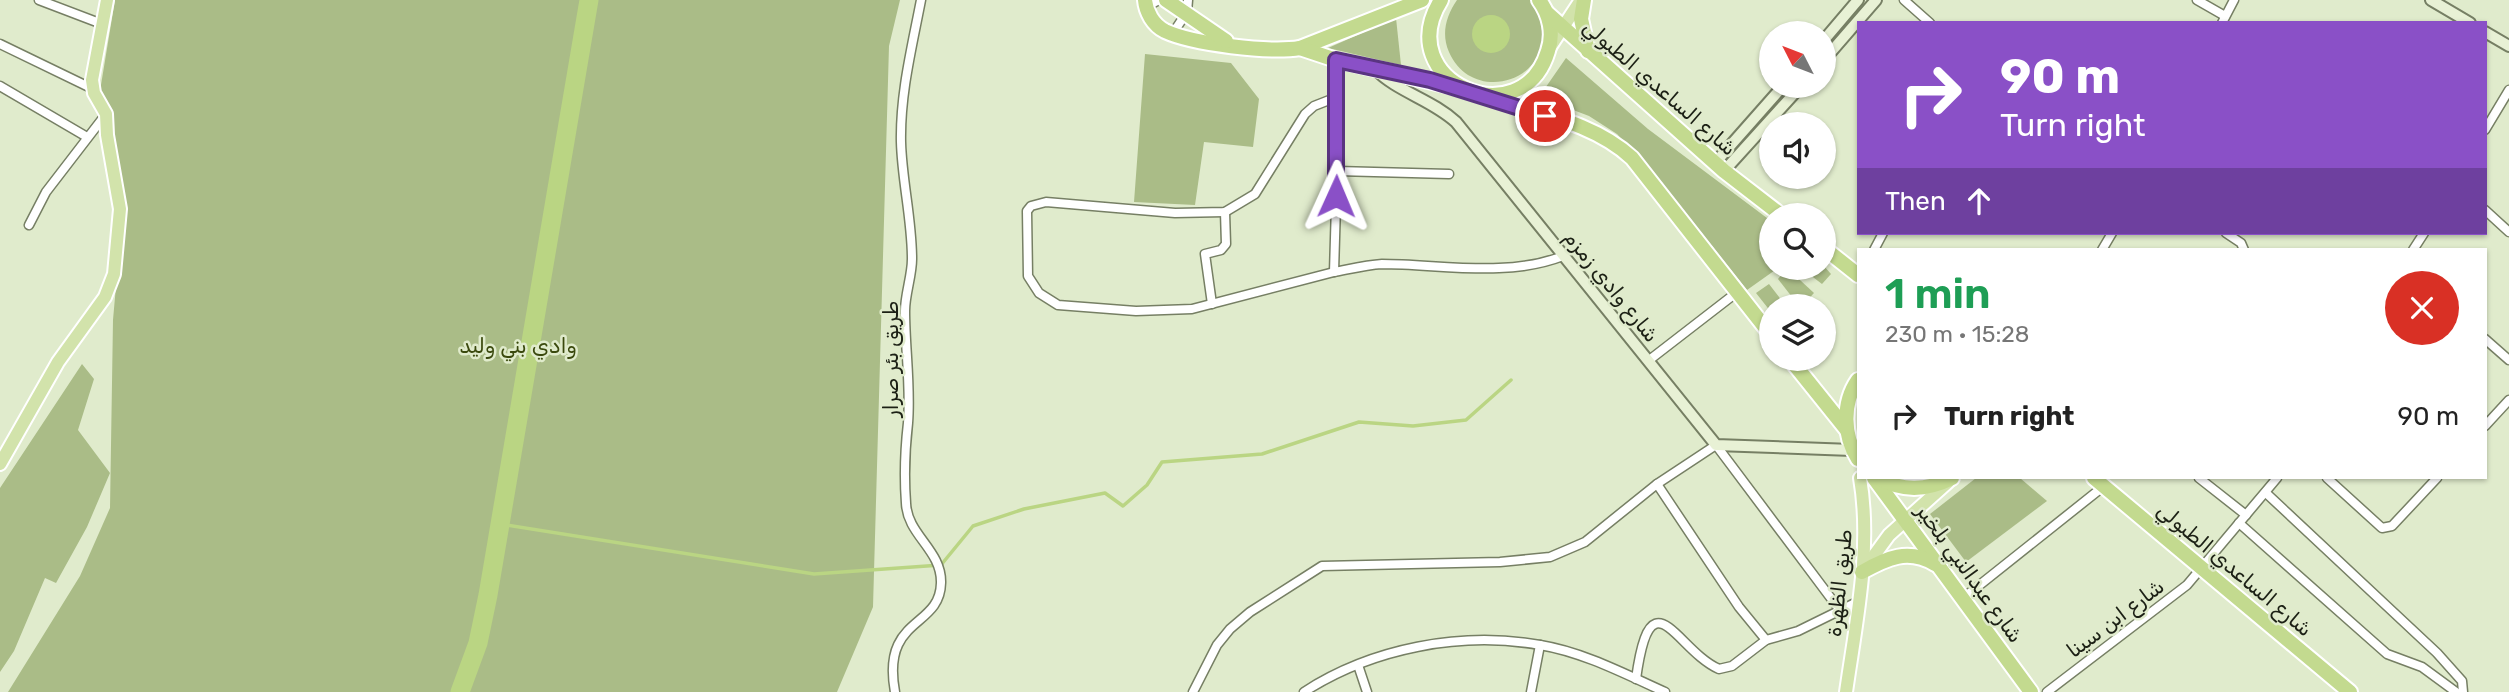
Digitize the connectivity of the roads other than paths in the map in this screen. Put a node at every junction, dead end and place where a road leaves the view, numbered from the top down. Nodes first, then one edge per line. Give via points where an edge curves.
1 (39, 0) edge
2 (107, 0) edge
3 (920, 0) edge
4 (1159, 0) edge
5 (1166, 0) edge
6 (1422, 0) edge
7 (1441, 0) edge
8 (1539, 0) edge
9 (1583, 0) edge
10 (1858, 0) edge
11 (1876, 0) edge
12 (1904, 0) edge
13 (2197, 0) edge
14 (2234, 0) edge
15 (2431, 0) edge
16 (1145, 4) edge
17 (1187, 6) edge
18 (1547, 13) junction
19 (2223, 20) edge
20 (1858, 21) edge
21 (1928, 21) edge
22 (2467, 21) edge
23 (1857, 22) edge
24 (102, 24) junction
25 (1836, 26) edge
26 (1563, 30) junction
27 (1173, 33) junction
28 (2487, 33) edge
29 (0, 44) edge
30 (1836, 46) edge
31 (2509, 46) edge
32 (1240, 47) junction
33 (1550, 47) junction
34 (1300, 48) junction
35 (1589, 52) junction
36 (1336, 60) junction
37 (1374, 68) junction
38 (0, 86) edge
39 (93, 89) junction
40 (1463, 90) junction
41 (2509, 90) edge
42 (1483, 95) junction
43 (1337, 97) junction
44 (1774, 98) edge
45 (1789, 98) edge
46 (106, 114) junction
47 (2487, 127) edge
48 (87, 137) junction
49 (1720, 167) junction
50 (1337, 171) junction
51 (1449, 174) dead end
52 (1766, 203) edge
53 (1225, 212) junction
54 (2487, 212) edge
55 (29, 225) dead end
56 (2509, 232) edge
57 (2229, 235) edge
58 (2243, 248) edge
59 (1563, 256) junction
60 (1836, 258) edge
61 (1334, 272) junction
62 (1857, 274) edge
63 (1736, 293) junction
64 (1212, 304) junction
65 (1759, 321) edge
66 (2487, 341) edge
67 (2509, 359) edge
68 (1648, 361) junction
69 (1800, 371) edge
70 (1857, 382) edge
71 (2509, 400) edge
72 (2487, 424) edge
73 (1847, 430) junction
74 (1716, 445) junction
75 (1855, 454) edge
76 (0, 464) edge
77 (1860, 479) edge
78 (1878, 479) edge
79 (1880, 479) edge
80 (1949, 479) edge
81 (1951, 479) edge
82 (2200, 479) edge
83 (2276, 479) edge
84 (2328, 479) edge
85 (2436, 479) edge
86 (2099, 482) edge
87 (1657, 484) junction
88 (2266, 493) junction
89 (2246, 515) junction
90 (1905, 519) junction
91 (2239, 523) junction
92 (1938, 565) junction
93 (2203, 569) junction
94 (1862, 572) junction
95 (1962, 599) junction
96 (1859, 601) junction
97 (1839, 608) junction
98 (1766, 640) junction
99 (1540, 645) junction
100 (1358, 665) junction
101 (1636, 679) junction
102 (895, 692) edge
103 (1193, 692) edge
104 (1304, 692) edge
105 (1367, 692) edge
106 (1531, 692) edge
107 (1665, 692) edge
108 (1846, 692) edge
109 (2032, 692) edge
110 (2047, 692) edge
111 (2350, 692) edge
112 (2456, 692) edge
113 (2463, 692) edge

1 - 24 street
2 - 24 main road
3 - 102 street, طريق بئر صرار via 902,104 912,261 905,311 905,502 913,527 941,564 941,586 936,602 899,638 893,650
4 - 16 street
5 - 17 highway
6 - 34 highway
7 - 40 highway via 1431,23 1431,46 1439,68
8 - 18 highway
9 - 26 main road
9 - 35 highway via 1581,19
10 - 25 main road
11 - 20 main road
12 - 21 street
13 - 19 street
14 - 19 street
15 - 22 main road
16 - 27 highway via 1158,26
17 - 27 street
17 - 32 highway via 1216,36
18 - 26 highway, شارع الساعدي الطبولي
18 - 33 highway
23 - 30 main road
24 - 39 main road
26 - 33 main road
26 - 35 highway, شارع الساعدي الطبولي
27 - 32 highway
28 - 31 main road
29 - 39 street
32 - 34 highway
33 - 42 highway via 1536,75 1523,86
34 - 36 highway
35 - 49 highway, شارع الساعدي الطبولي
36 - 37 highway
36 - 43 street
37 - 40 highway
37 - 59 main road, شارع وادي زمزم via 1387,82 1434,105 1456,122
38 - 48 street
39 - 46 main road
40 - 42 highway
41 - 47 street
42 - 63 highway via 1589,128 1619,146
43 - 50 street
43 - 53 street via 1305,114 1255,194
44 - 49 main road
45 - 49 main road
46 - 48 street
46 - 76 main road via 120,209 114,274 105,297 58,362
48 - 55 street via 46,192
49 - 52 highway, شارع الساعدي الطبولي
50 - 51 street
50 - 61 street
53 - 64 street via 1226,244 1205,254
53 - 64 street via 1175,213 1046,202 1027,211 1028,276 1048,300 1058,305 1168,312
54 - 56 street
57 - 58 street
59 - 61 street via 1522,265 1380,264
59 - 68 main road, شارع وادي زمزم
60 - 62 highway
61 - 64 street
63 - 65 highway
63 - 68 street
66 - 67 street
68 - 74 main road, شارع وادي زمزم
69 - 73 highway
70 - 73 highway via 1849,398
71 - 72 street
73 - 75 highway
74 - 75 main road
74 - 87 street
74 - 97 street
77 - 94 main road, طريق الظهرة via 1865,510
78 - 90 highway, شارع عبدالنبي بلخير
79 - 80 highway via 1910,488
81 - 90 main road
82 - 89 street
83 - 88 street, شارع ابن سينا
84 - 85 street via 2382,528 2392,526
86 - 93 highway, شارع الساعدي الطبولي
86 - 95 street
87 - 98 street
87 - 103 street via 1585,542 1550,557 1322,566 1230,629
88 - 89 street, شارع ابن سينا
88 - 113 street via 2437,653 2462,681
89 - 91 street, شارع ابن سينا
90 - 92 highway, شارع عبدالنبي بلخير
90 - 94 main road
91 - 93 street, شارع ابن سينا
91 - 112 street via 2388,654 2422,667
92 - 94 highway via 1913,555 1896,555
92 - 95 highway, شارع عبدالنبي بلخير
93 - 110 street, شارع ابن سينا
93 - 111 highway, شارع الساعدي الطبولي
94 - 96 main road, طريق الظهرة
95 - 109 highway, شارع عبدالنبي بلخير
96 - 97 street
96 - 108 main road, طريق الظهرة
97 - 98 street via 1798,631
98 - 101 street via 1732,666 1719,669 1672,626 1661,623 1641,642
99 - 100 street via 1418,646
99 - 101 street
99 - 106 street
100 - 104 street
100 - 105 street
101 - 107 street

